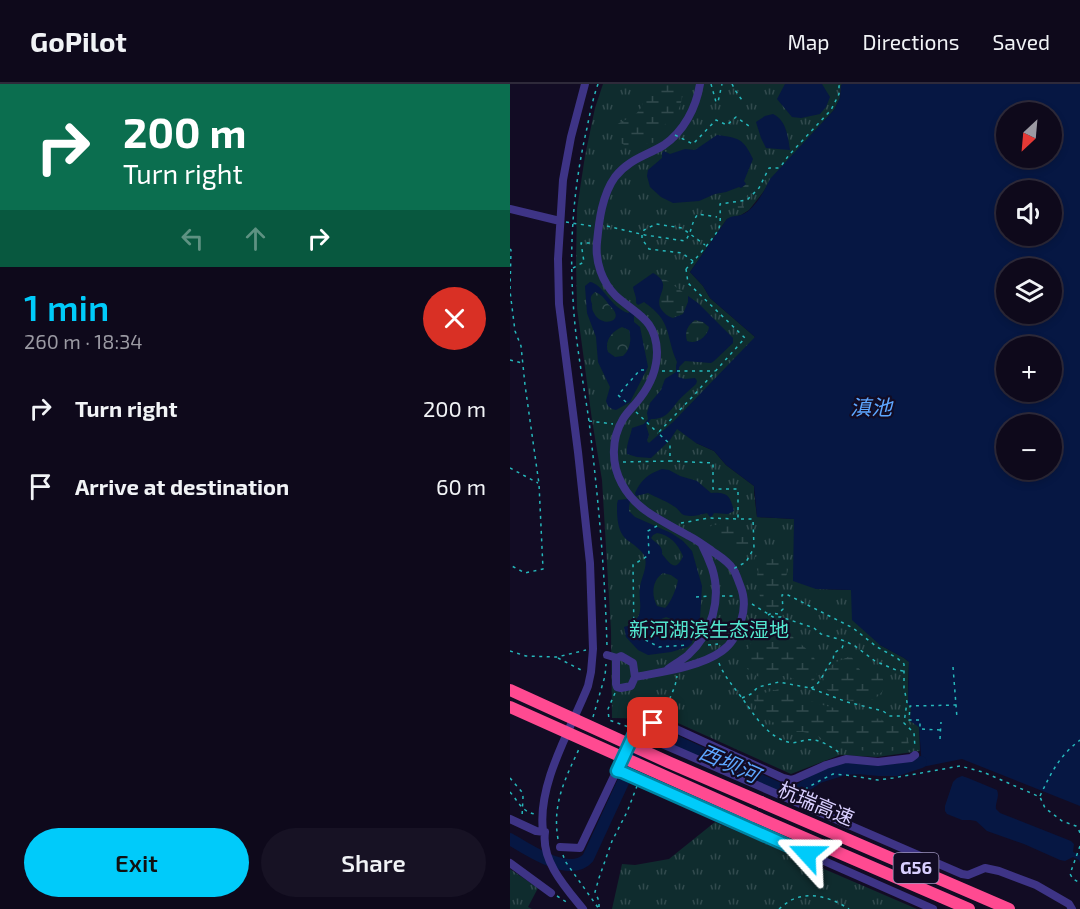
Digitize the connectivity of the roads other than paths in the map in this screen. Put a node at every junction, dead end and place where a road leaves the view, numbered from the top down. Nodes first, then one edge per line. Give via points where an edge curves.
1 (585, 84) edge
2 (700, 84) edge
3 (510, 209) edge
4 (560, 221) junction
5 (702, 544) junction
6 (607, 655) dead end
7 (617, 658) junction
8 (668, 673) junction
9 (635, 677) junction
10 (510, 690) edge
11 (510, 707) edge
12 (636, 734) junction
13 (915, 755) road end
14 (619, 771) junction
15 (510, 819) edge
16 (545, 832) junction
17 (561, 850) road end
18 (510, 863) edge
19 (551, 893) road end
20 (583, 909) edge
21 (933, 909) edge
22 (969, 909) edge
23 (1009, 909) edge
24 (1072, 909) edge

1 - 4 street via 563,180
2 - 5 street via 697,100 680,135 638,157 615,178 603,203 597,256 605,281 651,327 657,347 655,370 645,391 624,417 615,439 614,462 622,484 638,505
3 - 4 street
4 - 16 street via 560,304 590,563 593,649 588,686 543,800
5 - 8 street via 712,567 717,596 711,622 698,645
5 - 8 street via 733,569 743,596 742,616 729,644 715,655
6 - 7 street
7 - 9 street via 621,656 633,663
7 - 9 street via 617,687 631,686
8 - 9 street
10 - 23 highway, 杭瑞高速 / G56, bridge
11 - 22 highway, 杭瑞高速 / G56, bridge
12 - 13 street via 642,725 665,724 791,780 846,759 878,762
12 - 14 street
12 - 24 street via 962,874 985,868 1027,881
14 - 17 street via 611,780 580,848
14 - 21 street
15 - 16 street
16 - 20 street via 545,845 556,874
18 - 19 street

